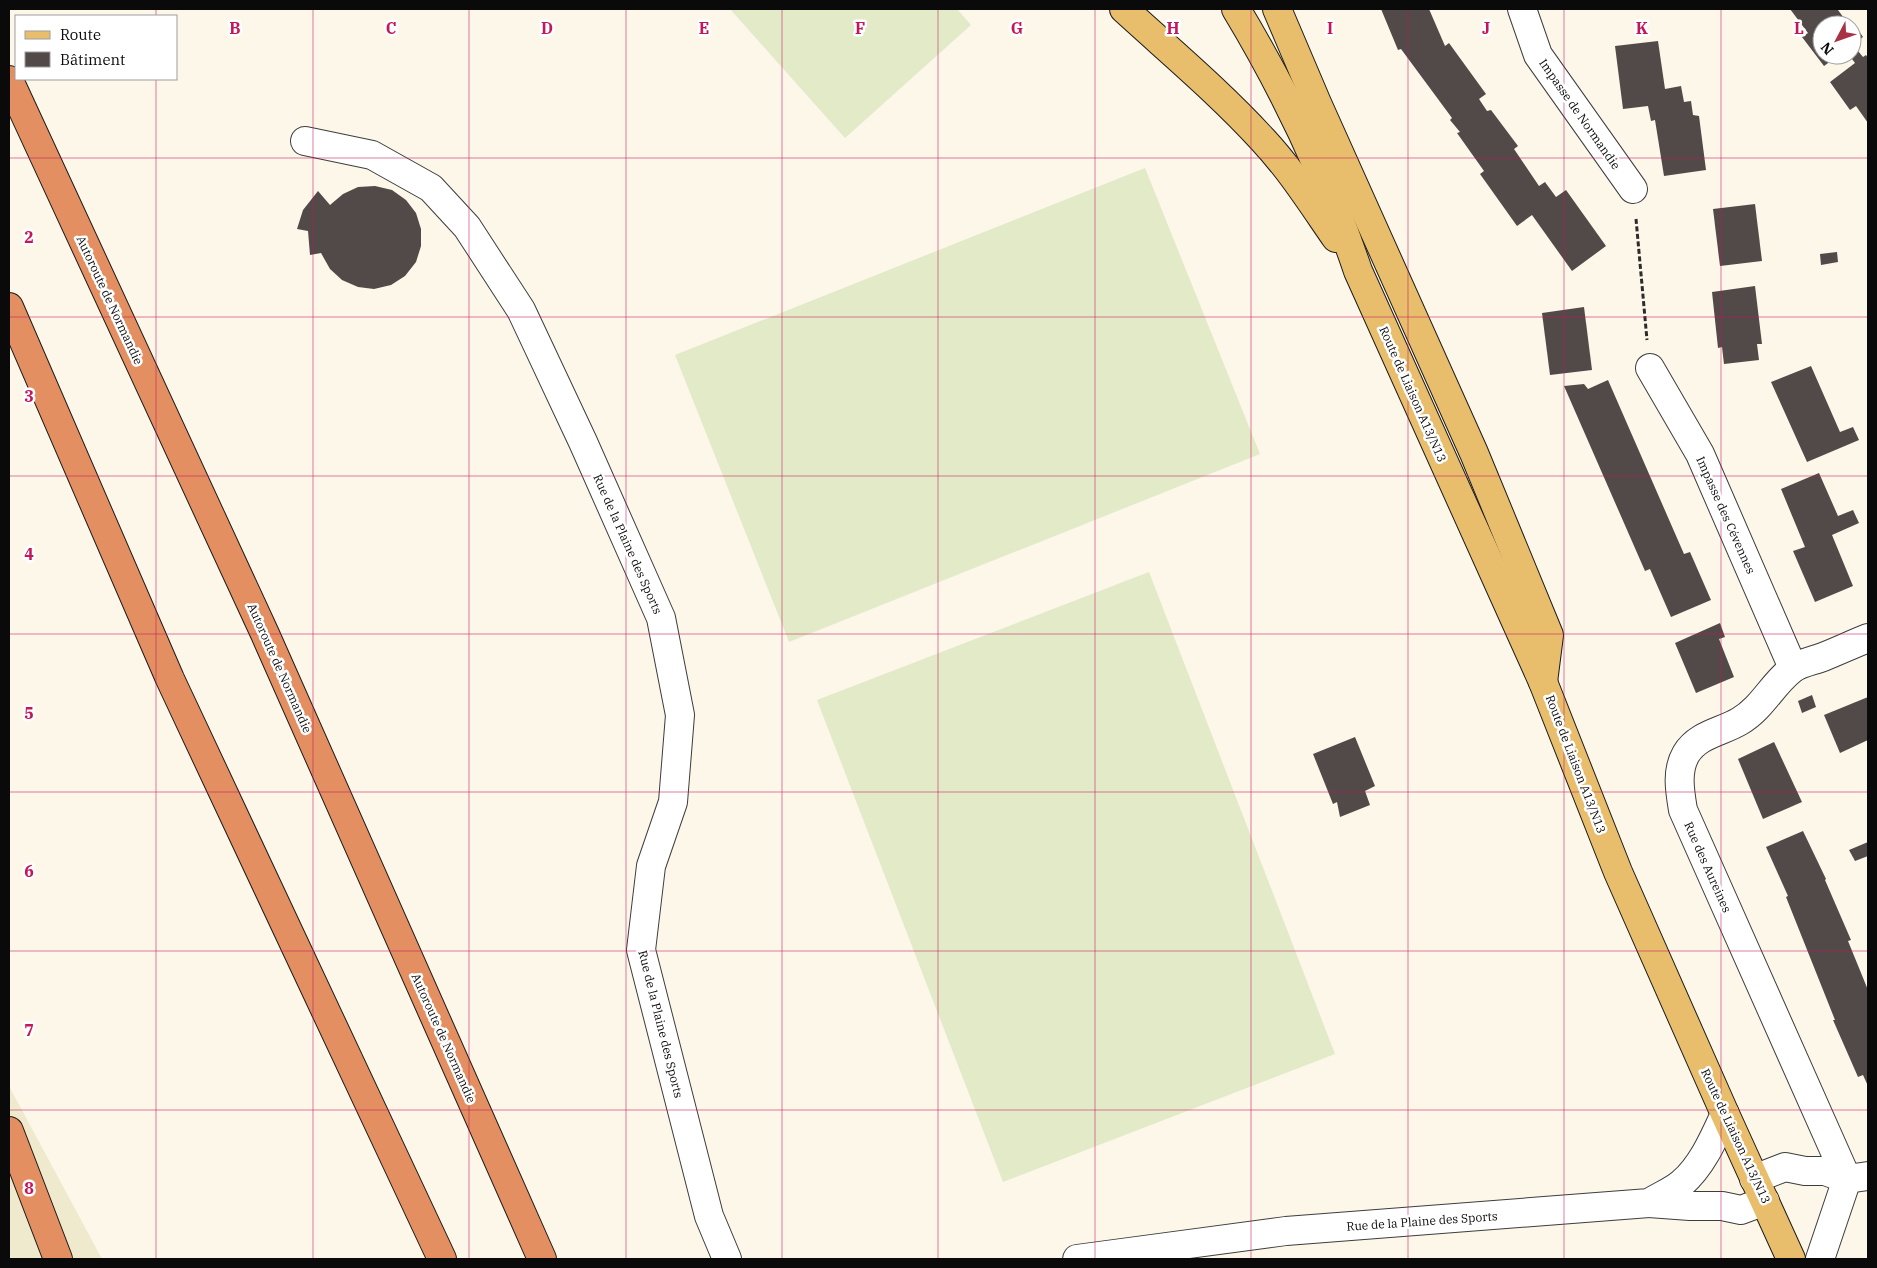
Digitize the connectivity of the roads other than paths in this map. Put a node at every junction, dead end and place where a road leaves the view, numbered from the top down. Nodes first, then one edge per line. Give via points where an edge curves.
1 (1124, 9) edge
2 (1236, 9) edge
3 (1277, 9) edge
4 (1522, 9) edge
5 (9, 80) edge
6 (305, 141) dead end
7 (1633, 189) road end
8 (1358, 271) junction
9 (9, 307) edge
10 (1650, 368) road end
11 (1868, 638) edge
12 (1793, 668) junction
13 (1544, 682) junction
14 (1725, 1114) junction
15 (9, 1130) edge
16 (1858, 1177) edge
17 (1760, 1190) junction
18 (1649, 1202) junction
19 (58, 1259) edge
20 (442, 1259) edge
21 (542, 1259) edge
22 (727, 1259) edge
23 (1077, 1259) edge
24 (1791, 1259) edge
25 (1820, 1259) edge

1 - 8 main road via 1264,141 1304,192
2 - 8 main road via 1315,158
3 - 13 main road via 1474,453 1549,635
4 - 7 street, Impasse de Normandie via 1538,55
5 - 21 highway, Autoroute de Normandie via 265,634
6 - 22 street, Rue de la Plaine des Sports via 372,155 431,188 466,227 521,310 661,618 680,715 673,802 651,866 641,950 709,1216
8 - 13 main road, Route de Liaison A13/N13
9 - 20 highway via 170,679
10 - 12 street, Impasse des Cévennes via 1700,454
11 - 12 street, Rue des Aureines
12 - 16 street, Rue des Aureines via 1753,712 1697,742 1686,754 1679,788 1683,810
13 - 14 main road, Route de Liaison A13/N13 via 1618,872
14 - 17 main road, Route de Liaison A13/N13
14 - 18 street, Rue de la Plaine des Sports via 1691,1174 1682,1184
15 - 19 highway
16 - 17 street via 1785,1167
16 - 25 street
17 - 18 street via 1741,1210
17 - 24 main road, Route de Liaison A13/N13
18 - 23 street, Rue de la Plaine des Sports via 1286,1231

